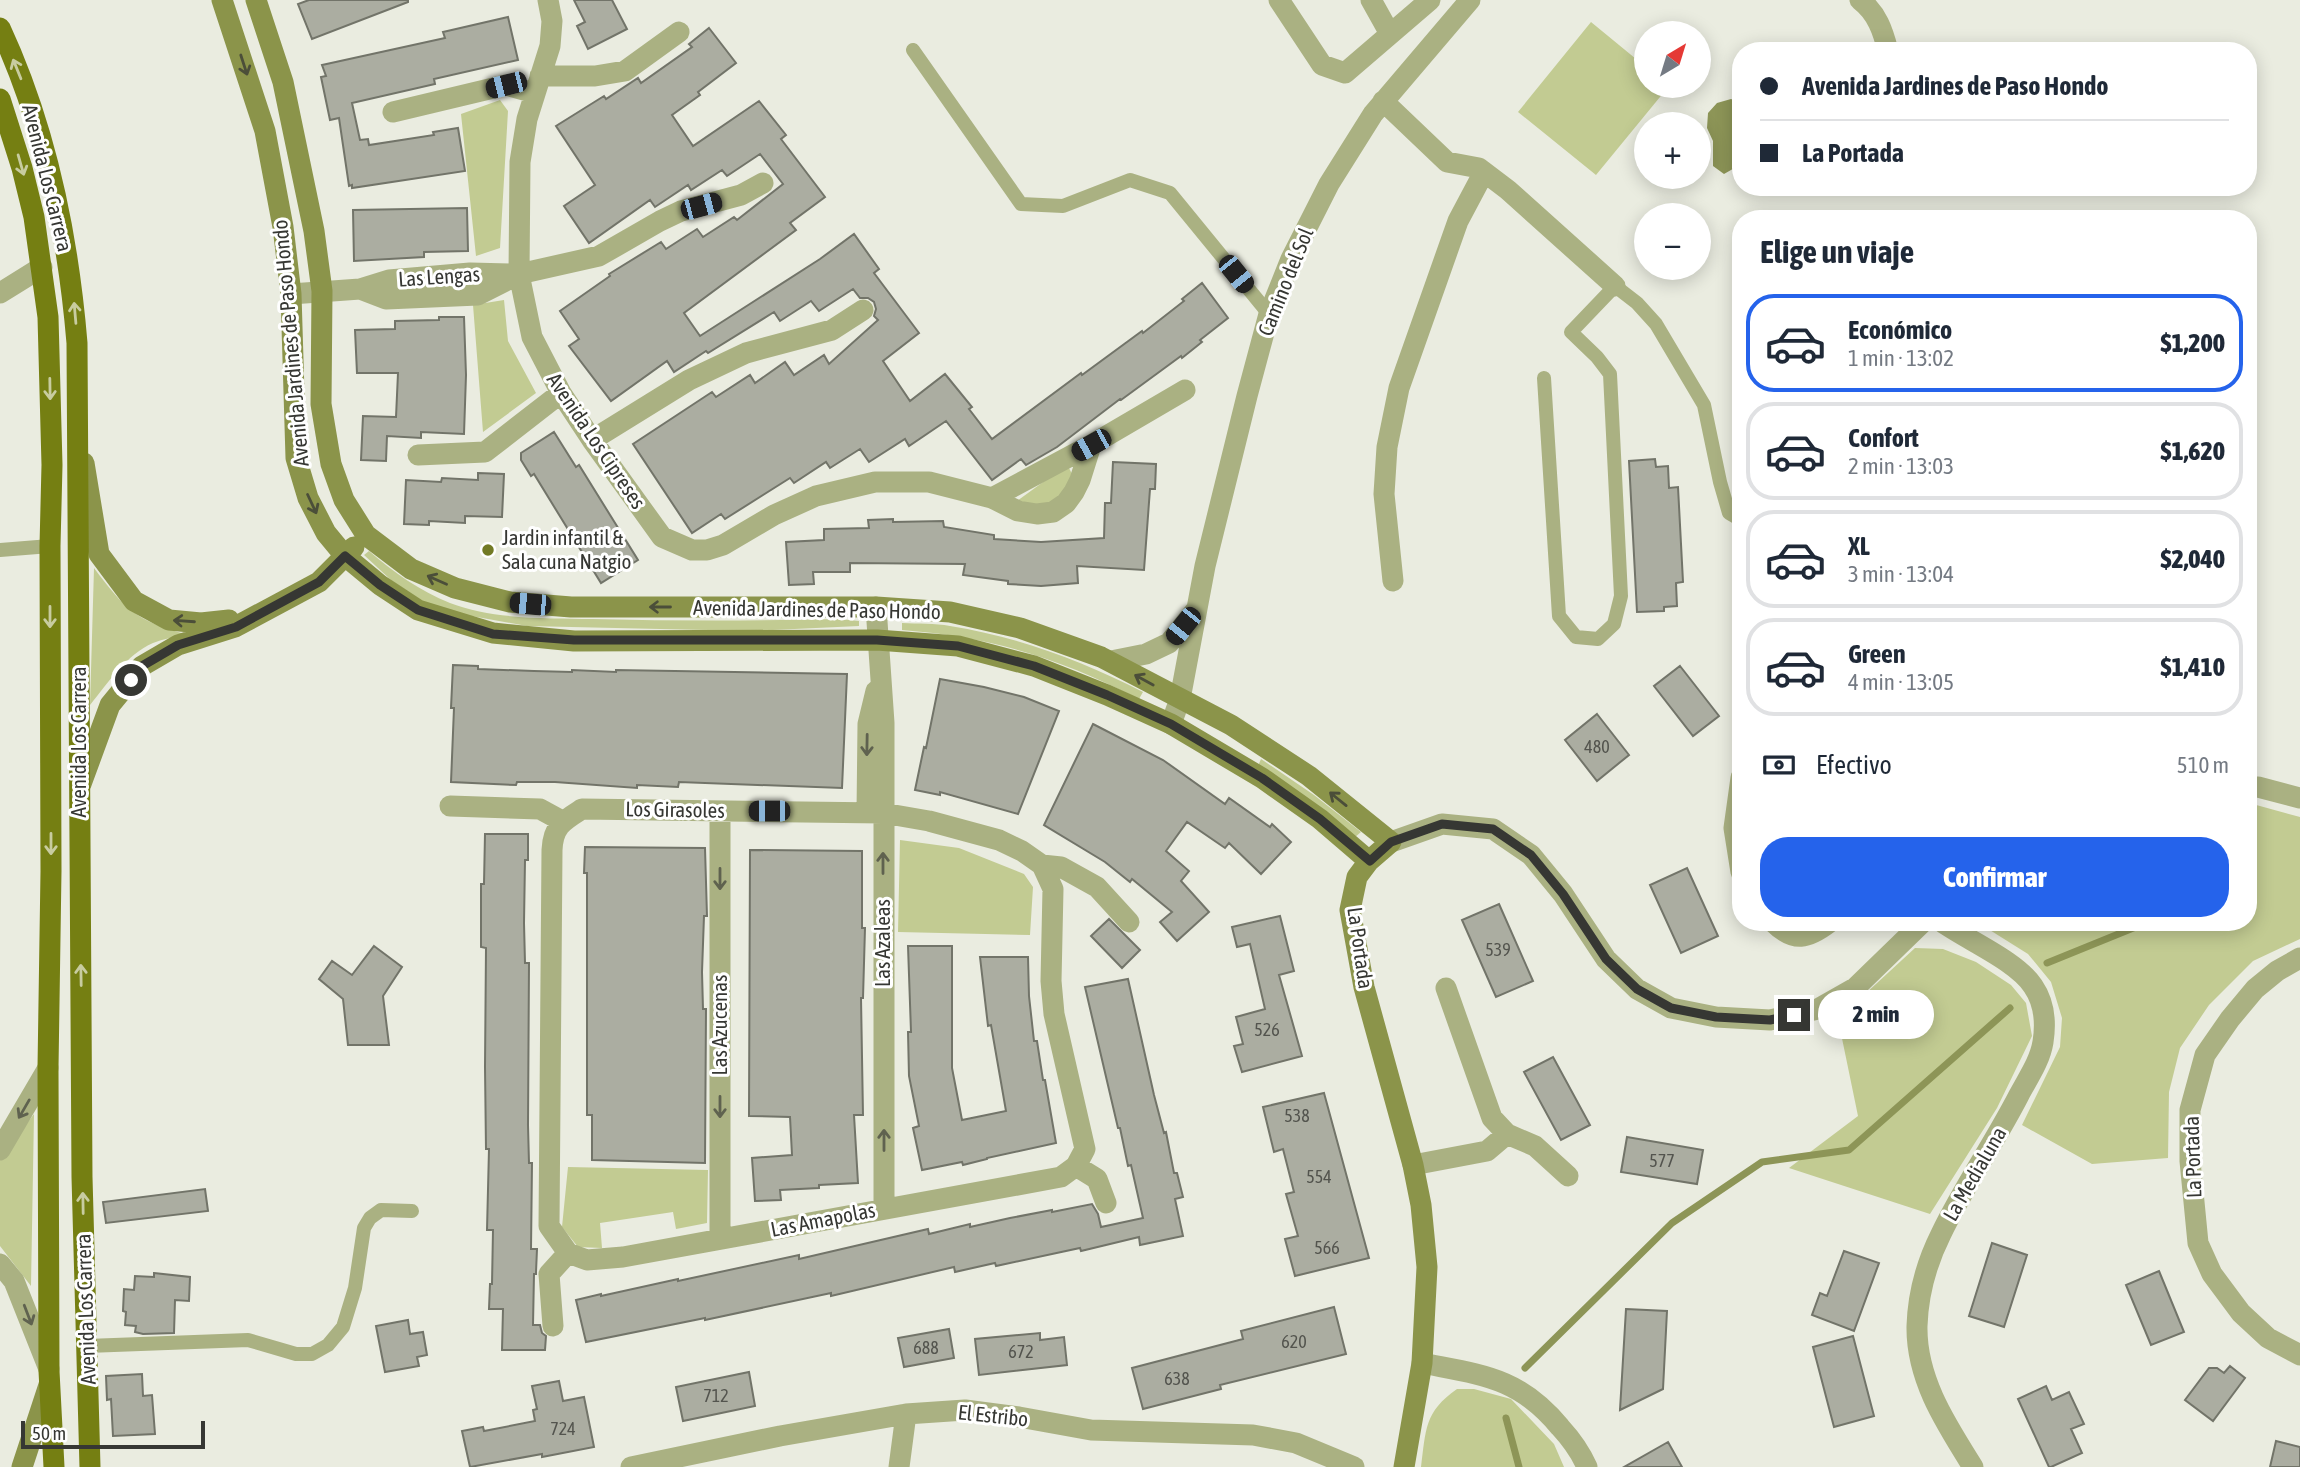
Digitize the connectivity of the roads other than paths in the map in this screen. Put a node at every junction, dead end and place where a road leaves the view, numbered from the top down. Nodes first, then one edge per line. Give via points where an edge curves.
1 (222, 0) edge
2 (256, 0) edge
3 (548, 0) edge
4 (1279, 0) edge
5 (1371, 0) edge
6 (1430, 0) edge
7 (1470, 0) edge
8 (1860, 0) edge
9 (0, 28) edge
10 (679, 32) dead end
11 (1390, 34) junction
12 (1886, 42) edge
13 (913, 50) dead end
14 (537, 85) junction
15 (0, 99) edge
16 (1383, 101) junction
17 (393, 112) dead end
18 (1485, 172) junction
19 (763, 183) dead end
20 (42, 267) junction
21 (519, 274) junction
22 (1615, 286) junction
23 (321, 291) junction
24 (0, 293) edge
25 (291, 295) junction
26 (863, 310) dead end
27 (1269, 314) junction
28 (1544, 378) dead end
29 (1185, 390) dead end
30 (561, 393) junction
31 (79, 430) junction
32 (592, 440) junction
33 (1091, 445) junction
34 (418, 455) dead end
35 (992, 498) junction
36 (1732, 515) edge
37 (366, 535) junction
38 (50, 545) junction
39 (0, 550) edge
40 (345, 556) junction
41 (1393, 581) dead end
42 (876, 607) junction
43 (1196, 610) junction
44 (252, 618) junction
45 (877, 640) junction
46 (1111, 661) junction
47 (1180, 699) junction
48 (1171, 724) junction
49 (2257, 788) edge
50 (79, 790) junction
51 (2300, 798) edge
52 (450, 806) dead end
53 (720, 811) junction
54 (875, 813) junction
55 (562, 821) junction
56 (1391, 842) junction
57 (1370, 861) junction
58 (1042, 865) junction
59 (1129, 922) dead end
60 (1782, 931) edge
61 (1819, 931) edge
62 (1914, 931) edge
63 (1956, 931) edge
64 (2300, 958) edge
65 (1446, 988) dead end
66 (48, 1068) junction
67 (1507, 1134) junction
68 (0, 1150) edge
69 (1413, 1165) junction
70 (1076, 1166) junction
71 (1568, 1176) dead end
72 (1107, 1203) dead end
73 (884, 1208) junction
74 (412, 1211) dead end
75 (720, 1239) junction
76 (568, 1253) junction
77 (0, 1264) edge
78 (553, 1326) dead end
79 (87, 1346) junction
80 (2300, 1355) edge
81 (1422, 1363) junction
82 (50, 1377) junction
83 (906, 1414) junction
84 (22, 1467) edge
85 (54, 1467) edge
86 (90, 1467) edge
87 (632, 1467) edge
88 (899, 1467) edge
89 (1354, 1467) edge
90 (1404, 1467) edge
91 (1587, 1467) edge
92 (1973, 1467) edge

1 -> 25 street, Avenida Jardines de Paso Hondo via 265,131
2 - 23 street, Avenida Jardines de Paso Hondo via 283,82 314,231
3 - 14 street, Avenida Los Cipreses via 550,46
4 - 11 street via 1322,65 1345,73
5 - 11 street
6 - 11 street
7 - 16 street, Camino del Sol
8 - 12 street via 1869,6
31 -> 9 main road, Avenida Los Carrera via 77,343 63,232 41,138
10 - 14 street via 625,71
13 - 27 lane via 1021,204 1063,206 1130,180 1170,193
14 - 17 street via 506,85
14 - 21 street, Avenida Los Cipreses via 520,162
15 -> 20 main road, Avenida Los Carrera via 22,168
16 - 18 street via 1447,162
16 - 27 street, Camino del Sol via 1323,196
18 - 22 street
18 - 41 street via 1458,221 1399,387 1387,447 1384,494
19 - 21 street, Las Lengas via 741,195 660,220 599,256
20 - 24 street
20 -> 38 main road, Avenida Los Carrera via 48,317
21 - 23 street, Las Lengas via 388,280 360,289
21 - 30 street, Avenida Los Cipreses via 532,337
22 - 28 lane via 1571,332 1610,374 1621,596 1614,624 1598,639 1576,638 1559,616
22 - 36 lane via 1656,324 1704,405 1720,482
23 - 25 street, Las Lengas
23 - 37 street, Avenida Jardines de Paso Hondo via 321,404 331,464 344,500
25 -> 40 street, Avenida Jardines de Paso Hondo via 296,458 308,498 326,533
26 - 32 street via 832,330 746,353 689,380
27 - 43 street, Camino del Sol
29 - 33 street
30 - 32 street, Avenida Los Cipreses
30 - 34 street via 485,452
44 -> 31 street via 201,623 169,620 134,601 99,554
31 - 50 main road, Avenida Los Carrera
32 - 35 street, Avenida Los Cipreses via 662,537 692,550 723,545 816,496 875,482 929,482
33 - 35 street
33 - 35 street, Avenida Los Cipreses via 1074,492 1053,512 1018,511
37 - 40 street
42 -> 37 street, Avenida Jardines de Paso Hondo via 571,607 510,602 455,588 411,569
38 - 39 lane
38 -> 66 main road, Avenida Los Carrera
40 - 44 street via 319,582
40 - 45 street, Avenida Jardines de Paso Hondo via 418,610 493,634 574,640
42 - 45 street, Las Azaleas
42 - 46 street, Avenida Jardines de Paso Hondo via 950,612 1020,628
43 - 46 street, Camino del Sol via 1169,643 1146,654
43 - 47 street, Camino del Sol
44 - 50 street via 178,645 142,666 110,705
45 - 48 street, Avenida Jardines de Paso Hondo via 958,646 1034,666
45 - 54 street, Las Azaleas via 884,723
47 -> 46 street, Avenida Jardines de Paso Hondo
47 - 48 street, Camino del Sol
56 -> 47 street, Avenida Jardines de Paso Hondo via 1310,776 1231,725
48 - 57 street, Avenida Jardines de Paso Hondo via 1262,778
49 - 51 street
79 -> 50 main road, Avenida Los Carrera
52 - 55 street via 540,809
53 - 54 street, Los Girasoles
53 - 55 street, Los Girasoles via 582,809
53 -> 75 street, Las Azucenas
54 - 58 street, Los Girasoles via 929,821 999,840
73 -> 54 street, Las Azaleas
55 - 76 street via 553,835 552,850 550,1226
56 - 57 street, La Portada
56 - 62 street, La Portada via 1442,824 1493,829 1531,855 1606,959 1637,989 1671,1008 1716,1017 1770,1020 1818,1010 1855,988
57 - 69 street, La Portada via 1357,877 1350,910 1364,987
58 - 59 street, Los Girasoles via 1061,867 1097,887
58 - 70 street via 1053,889 1054,1014 1085,1149
60 - 61 street via 1797,937
63 - 92 street, La Medialuna via 2019,970 2033,986 2045,1026 2036,1061 1941,1234 1919,1298 1921,1366 1940,1413
64 - 80 street, La Portada via 2255,989 2230,1019 2205,1055 2190,1111 2198,1243 2212,1274 2241,1313 2268,1338
65 - 67 street via 1492,1118
66 -> 68 street
66 - 82 main road, Avenida Los Carrera
67 - 69 street via 1487,1151
67 - 71 street via 1535,1146
69 - 81 street, La Portada via 1427,1267
70 - 72 street via 1097,1179
70 - 73 street, Las Amapolas via 1061,1177
73 - 75 street, Las Amapolas
74 - 79 lane via 381,1210 370,1218 364,1227 355,1288 343,1327 328,1345 312,1354 248,1340
75 - 76 street, Las Amapolas via 623,1257 586,1260
76 - 78 street via 549,1273
77 -> 82 street via 14,1280
79 - 86 main road, Avenida Los Carrera
81 - 90 street, La Portada
81 - 91 street via 1517,1388 1546,1410 1580,1450
82 - 84 street
82 - 85 main road, Avenida Los Carrera
83 - 87 street, El Estribo
83 - 88 street
83 - 89 street, El Estribo via 965,1410 1091,1430 1253,1435 1296,1443

